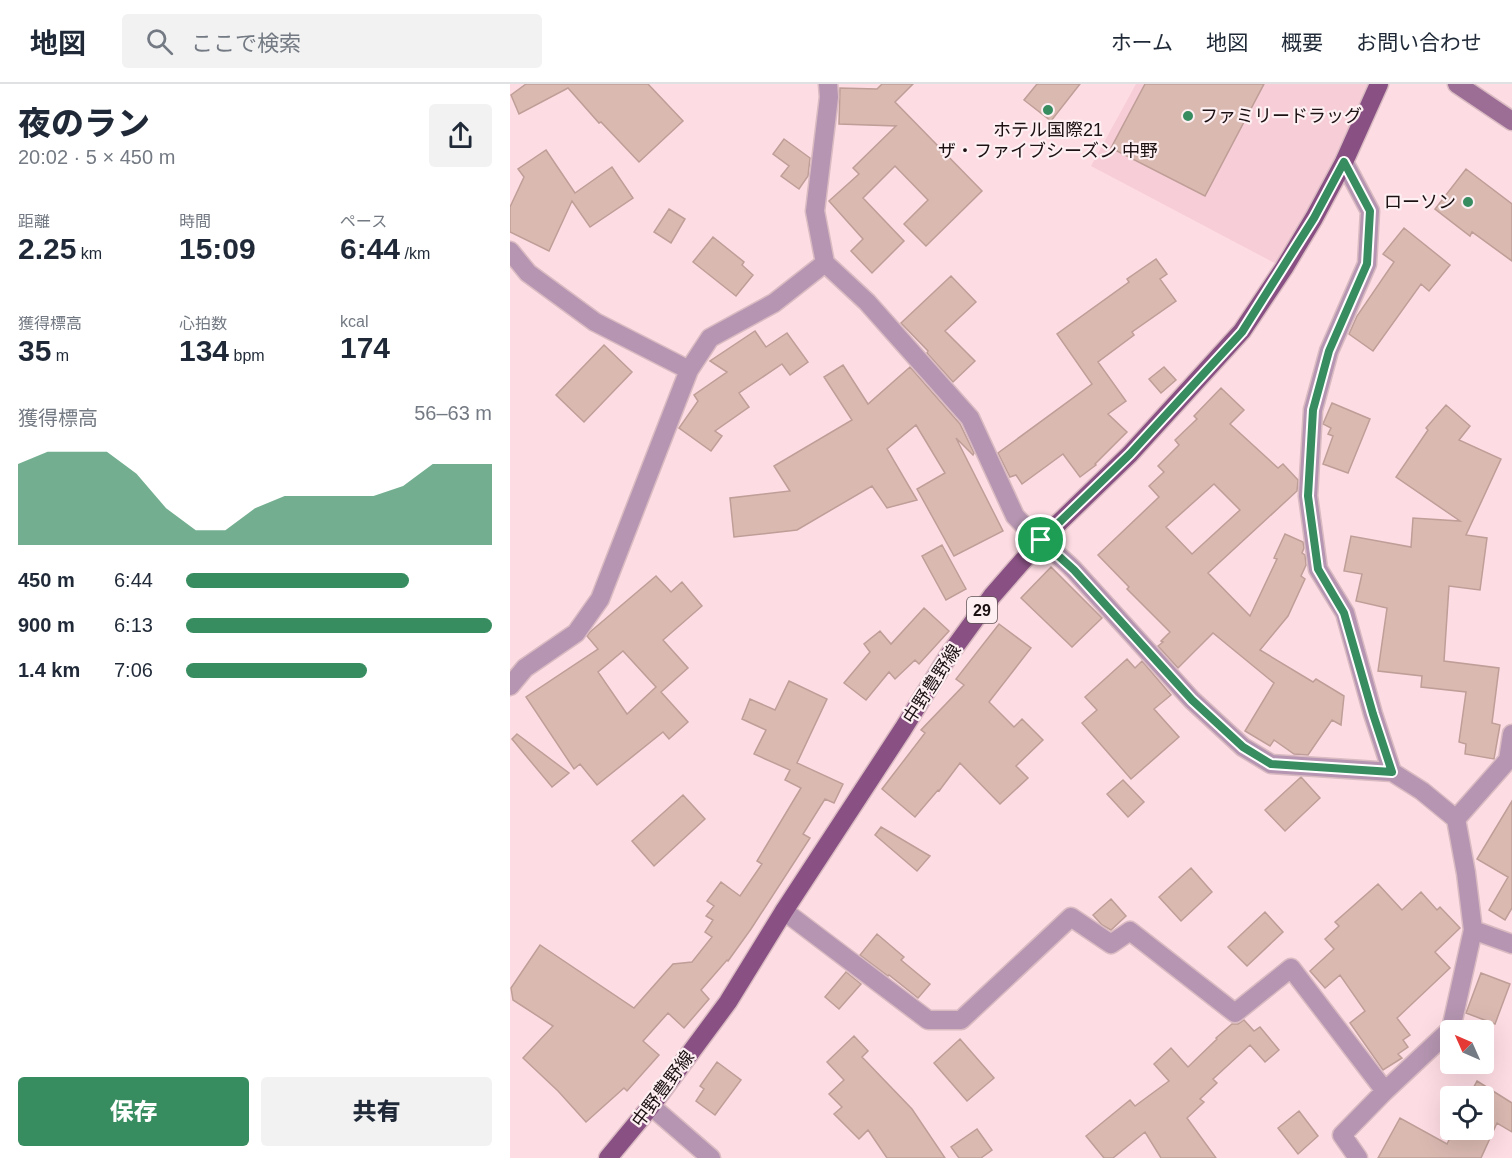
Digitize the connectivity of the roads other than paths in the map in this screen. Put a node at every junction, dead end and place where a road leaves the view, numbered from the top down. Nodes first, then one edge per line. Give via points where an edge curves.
1 (828, 84) edge
2 (1379, 84) edge
3 (1458, 84) edge
4 (1512, 121) edge
5 (1344, 162) junction
6 (510, 251) edge
7 (825, 263) junction
8 (689, 370) junction
9 (1041, 540) junction
10 (510, 686) edge
11 (1512, 734) edge
12 (1392, 772) junction
13 (1456, 819) junction
14 (784, 911) junction
15 (1473, 930) junction
16 (1512, 944) edge
17 (1385, 1091) junction
18 (651, 1106) junction
19 (608, 1158) edge
20 (711, 1158) edge
21 (1358, 1158) edge

1 - 7 street via 815,211
2 - 5 main road, 中野豊野線 / 29
3 - 4 street
5 - 9 main road, 中野豊野線 / 29 via 1314,218 1242,332 1130,454
5 - 12 street via 1370,211 1367,264 1329,351 1313,410 1308,496 1318,569 1344,613
6 - 8 street via 528,273 594,322
7 - 8 street via 774,303 710,338
7 - 9 street via 867,302 970,418 1015,516
8 - 10 street via 600,599 576,633 525,668
9 - 12 street via 1074,570 1192,700 1243,747 1271,764
9 - 14 main road, 中野豊野線 / 29 via 992,596 949,655
11 - 13 street via 1508,760
12 - 13 street
13 - 15 street
14 - 17 street via 928,1020 961,1020 1071,917 1112,944 1130,932 1235,1013 1291,968
14 - 18 main road, 中野豊野線 / 29 via 728,1002
15 - 16 street
15 - 17 street via 1451,1029
17 - 21 street via 1342,1135
18 - 19 main road, 中野豊野線 / 29
18 - 20 street

